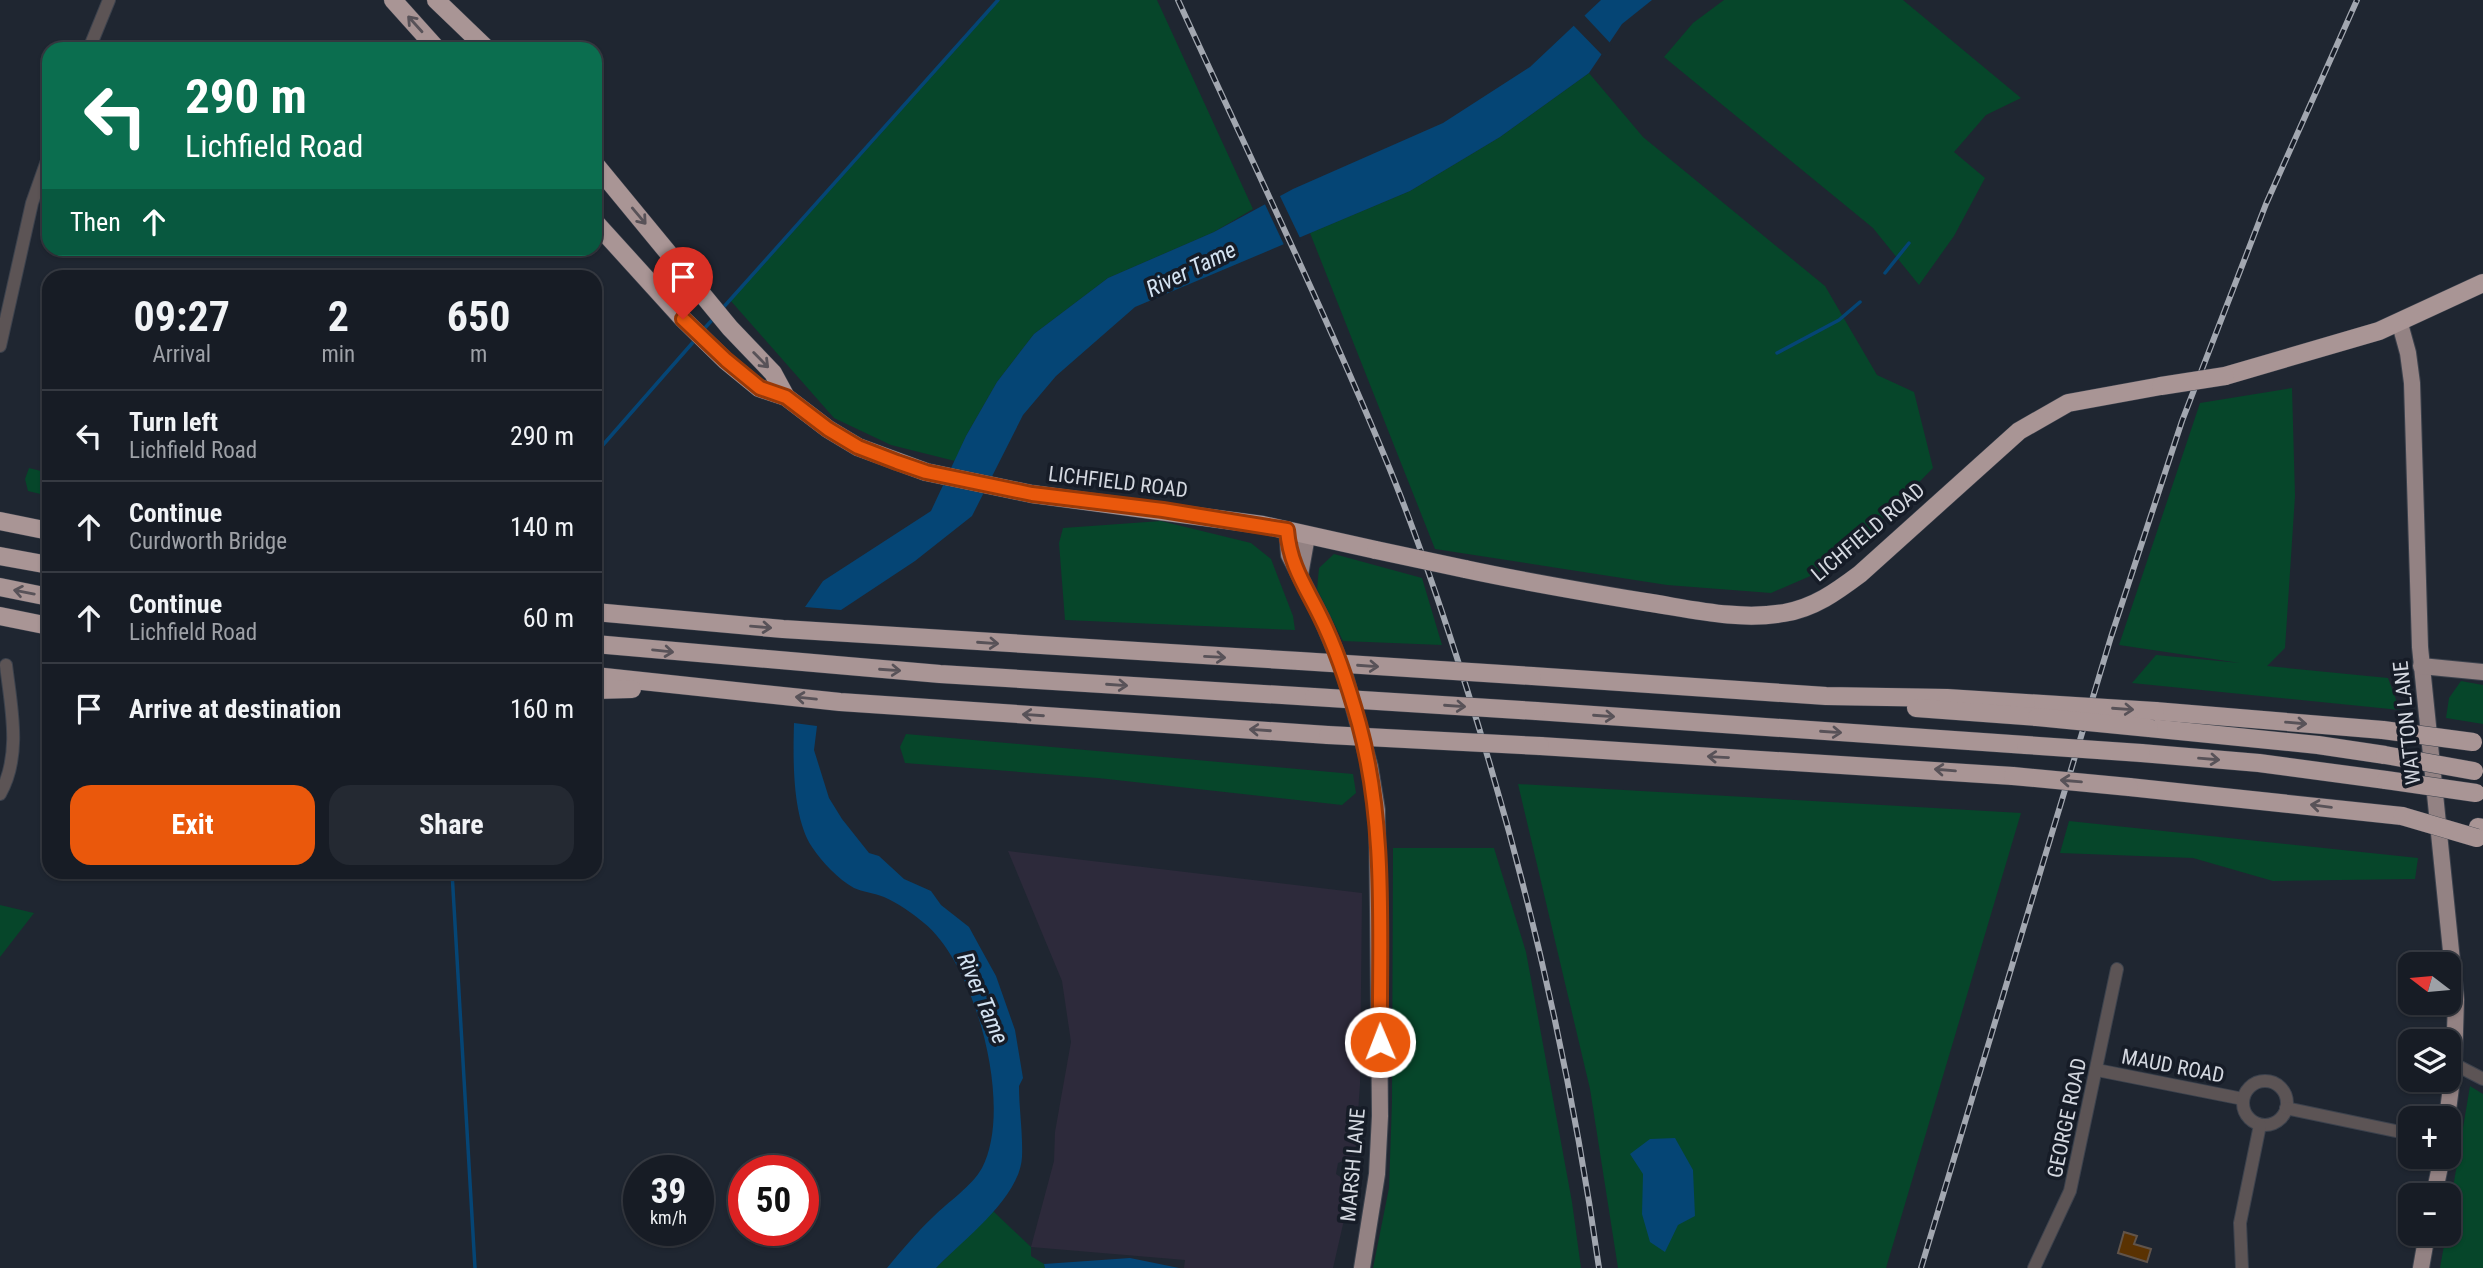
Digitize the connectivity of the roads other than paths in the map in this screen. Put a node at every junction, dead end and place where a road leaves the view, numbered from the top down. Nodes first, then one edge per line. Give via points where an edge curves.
1 (109, 0) edge
2 (393, 0) edge
3 (436, 0) edge
4 (92, 42) edge
5 (432, 42) edge
6 (480, 42) edge
7 (602, 172) edge
8 (42, 175) edge
9 (602, 230) edge
10 (2483, 283) edge
11 (2400, 324) junction
12 (0, 346) edge
13 (786, 397) junction
14 (0, 521) edge
15 (42, 530) edge
16 (1287, 530) junction
17 (1307, 536) junction
18 (0, 556) edge
19 (42, 564) edge
20 (1300, 575) junction
21 (0, 587) edge
22 (42, 596) edge
23 (602, 613) edge
24 (0, 616) edge
25 (42, 625) edge
26 (602, 645) edge
27 (6, 665) dead end
28 (2421, 666) junction
29 (2483, 672) edge
30 (602, 677) edge
31 (691, 687) junction
32 (602, 690) edge
33 (2152, 720) junction
34 (2478, 742) edge
35 (2479, 772) edge
36 (0, 794) edge
37 (2479, 794) edge
38 (2480, 833) edge
39 (2117, 969) dead end
40 (2455, 1029) edge
41 (2461, 1068) edge
42 (2097, 1070) junction
43 (2483, 1079) edge
44 (2243, 1099) junction
45 (2286, 1108) junction
46 (2260, 1125) junction
47 (2398, 1131) edge
48 (2425, 1246) edge
49 (1362, 1268) edge
50 (2034, 1268) edge
51 (2242, 1268) edge
52 (2421, 1268) edge

1 - 4 street
5 -> 2 highway
3 - 6 highway
7 -> 13 highway via 772,373
8 - 12 street
9 - 13 highway via 713,349 760,388
10 - 11 highway, LICHFIELD ROAD
11 - 17 highway, LICHFIELD ROAD, bridge via 2225,376 2068,403 2019,431 1832,595 1785,613 1724,614 1518,581
11 - 28 main road, WATTON LANE via 2412,383
13 - 16 highway, LICHFIELD ROAD via 858,447 926,472 1032,494
14 - 15 highway
16 - 17 highway, LICHFIELD ROAD
16 - 20 main road, MARSH LANE via 1289,555
17 - 20 main road
18 - 19 highway
20 - 49 main road, MARSH LANE via 1344,672 1377,810 1380,1116 1377,1174
22 -> 21 highway
23 -> 33 highway, bridge via 810,631 1826,696 1945,711 2040,711
24 - 25 highway
26 -> 37 highway, bridge via 927,673 2141,753 2259,763
27 - 36 street via 13,736 7,781
28 - 29 main road
28 - 40 main road, WATTON LANE via 2456,1000
30 - 31 highway
31 - 32 highway
38 -> 31 highway, bridge via 2395,815 1923,768 1328,735 841,702
33 -> 34 highway, bridge via 2383,730
33 - 35 highway, bridge
39 - 42 street, GEORGE ROAD
41 - 43 street
42 - 44 street, MAUD ROAD
42 - 50 street, GEORGE ROAD via 2070,1191
44 - 45 street via 2255,1083 2274,1083 2282,1089
44 - 46 street via 2244,1111
45 - 46 street via 2277,1122
45 - 47 street
46 - 51 street via 2240,1223
48 - 52 main road

